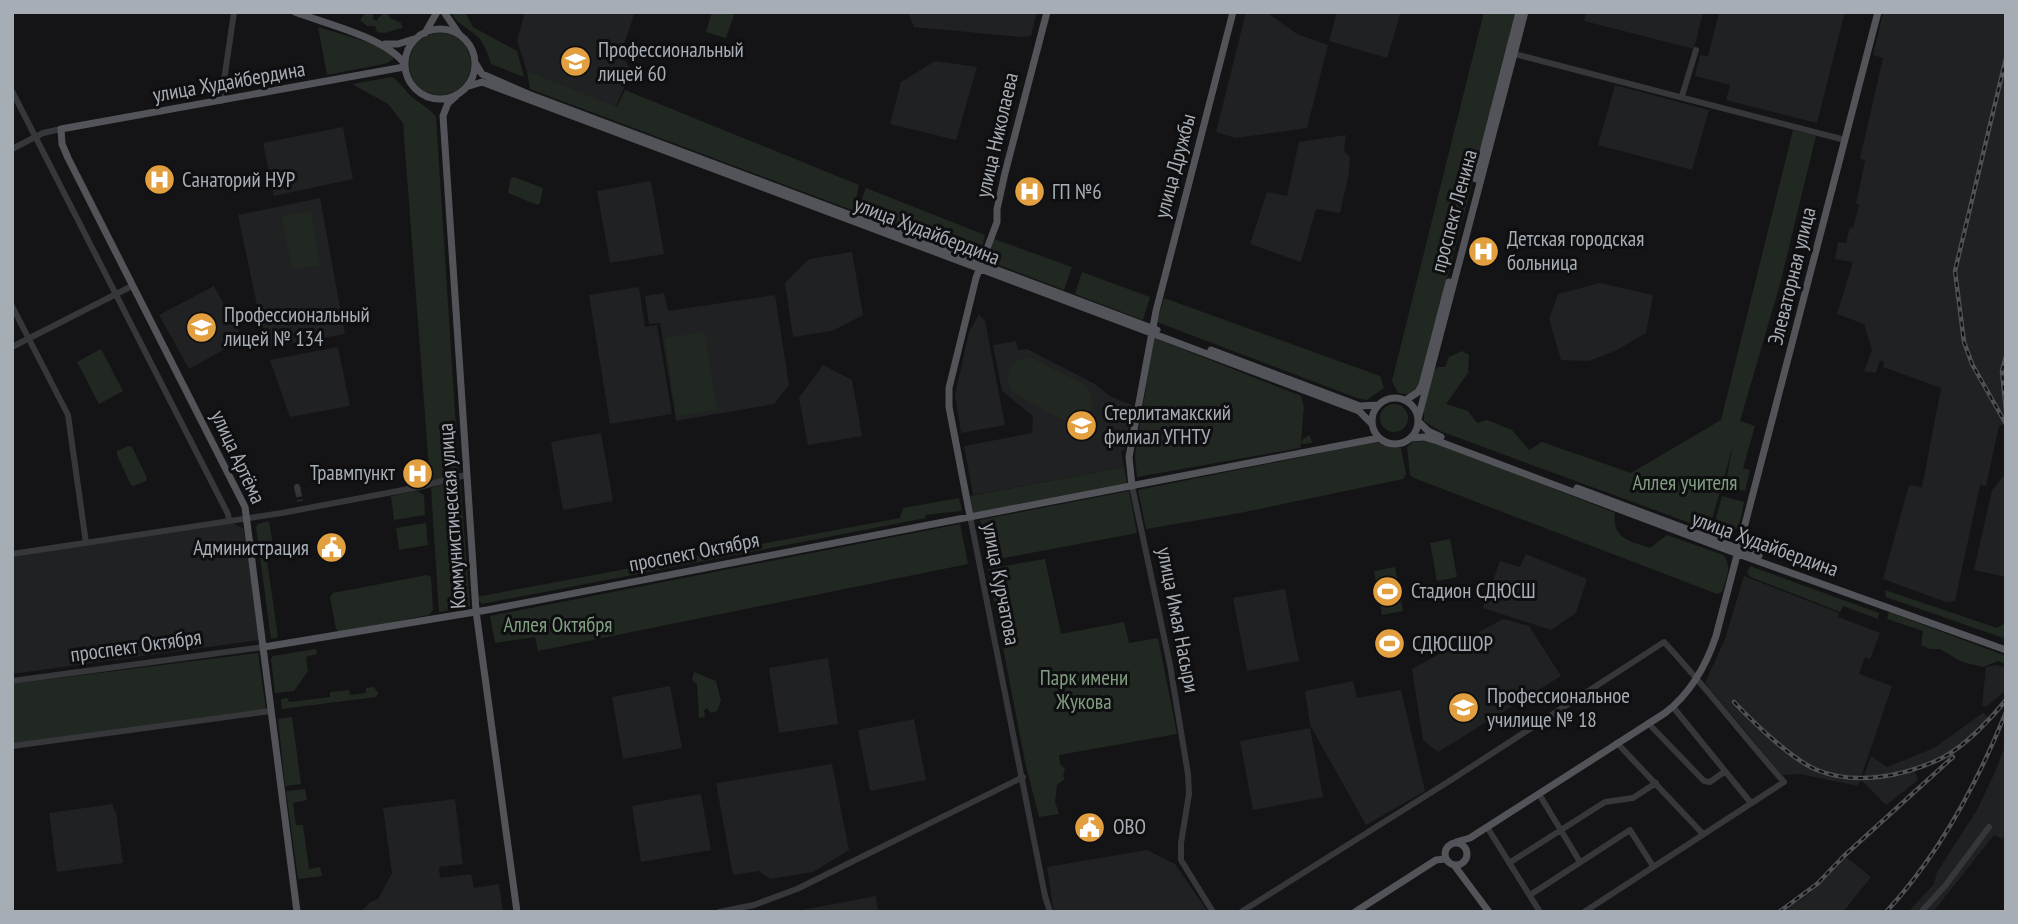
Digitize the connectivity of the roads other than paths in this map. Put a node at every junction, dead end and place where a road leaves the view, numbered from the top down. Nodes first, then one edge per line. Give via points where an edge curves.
1 (234, 12) edge
2 (295, 12) edge
3 (437, 12) edge
4 (444, 12) edge
5 (1047, 12) edge
6 (1233, 12) edge
7 (1519, 12) edge
8 (1525, 12) edge
9 (1878, 12) edge
10 (421, 35) junction
11 (459, 35) junction
12 (381, 43) junction
13 (1696, 50) dead end
14 (1511, 53) junction
15 (475, 64) junction
16 (404, 65) junction
17 (467, 87) junction
18 (12, 91) edge
19 (456, 96) junction
20 (1682, 96) junction
21 (430, 98) junction
22 (221, 100) junction
23 (443, 116) junction
24 (61, 129) junction
25 (36, 136) junction
26 (1845, 140) junction
27 (12, 149) edge
28 (979, 266) junction
29 (132, 286) junction
30 (117, 295) junction
31 (12, 306) edge
32 (1152, 331) junction
33 (29, 340) junction
34 (12, 348) edge
35 (1406, 400) junction
36 (1378, 405) junction
37 (1418, 420) junction
38 (1372, 424) junction
39 (1436, 437) junction
40 (1379, 438) junction
41 (1411, 438) junction
42 (1354, 442) junction
43 (466, 475) junction
44 (1132, 486) junction
45 (300, 501) tunnel mouth
46 (302, 510) junction
47 (970, 516) junction
48 (247, 518) junction
49 (229, 520) junction
50 (86, 543) junction
51 (1739, 551) junction
52 (12, 554) edge
53 (476, 611) junction
54 (264, 647) junction
55 (2006, 648) edge
56 (1697, 678) junction
57 (12, 681) edge
58 (1673, 707) junction
59 (271, 711) junction
60 (1648, 723) junction
61 (1617, 743) junction
62 (12, 746) edge
63 (1724, 772) junction
64 (1023, 777) junction
65 (1656, 783) junction
66 (1539, 794) junction
67 (1751, 803) junction
68 (1487, 827) junction
69 (1989, 827) dead end
70 (1560, 829) junction
71 (1703, 834) junction
72 (1470, 838) junction
73 (1456, 842) junction
74 (1446, 848) junction
75 (1467, 850) junction
76 (1446, 859) junction
77 (1436, 860) junction
78 (1580, 862) junction
79 (1463, 863) junction
80 (1510, 863) junction
81 (1454, 865) junction
82 (1653, 866) junction
83 (1463, 874) junction
84 (1530, 895) junction
85 (297, 912) edge
86 (517, 912) edge
87 (719, 912) edge
88 (1050, 912) edge
89 (1213, 912) edge
90 (1241, 912) edge
91 (1355, 912) edge
92 (1489, 912) edge
93 (1541, 912) edge
94 (1584, 912) edge
95 (1921, 912) edge

1 - 22 street
2 - 12 main road
3 - 10 main road
4 - 11 main road
5 - 28 main road, улица Николаева via 1005,173 997,222
6 - 32 main road, улица Дружбы
7 - 14 main road, проспект Ленина
8 - 14 main road, проспект Ленина
9 - 26 main road, Элеваторная улица
10 - 11 main road via 443,29
10 - 12 main road via 398,44
10 - 16 main road via 407,52
11 - 15 main road via 470,47
12 - 16 main road
13 - 20 street
14 - 20 street
14 - 35 main road, проспект Ленина via 1422,385
14 - 37 main road, проспект Ленина
15 - 17 main road
15 - 28 main road, улица Худайбердина via 485,76 528,94
16 - 21 main road via 410,84
16 - 22 main road, улица Худайбердина
17 - 19 main road
17 - 28 main road, улица Худайбердина via 482,82
18 - 25 street
19 - 21 main road
19 - 23 main road
20 - 26 street
21 - 23 main road
22 - 24 main road, улица Худайбердина
23 - 43 main road, Коммунистическая улица
24 - 25 street
24 - 29 main road, улица Артёма via 68,159
25 - 27 street
25 - 30 street
26 - 51 main road, Элеваторная улица
28 - 32 main road, улица Худайбердина
28 - 47 main road, улица Курчатова via 948,397
29 - 30 street
29 - 48 main road, улица Артёма
30 - 33 street
30 - 49 street
31 - 33 street
32 - 36 main road, улица Худайбердина via 1360,406
32 - 38 main road, улица Худайбердина via 1359,411
32 - 44 main road, улица Имая Насыри via 1129,457
33 - 34 street
33 - 50 street via 68,415
35 - 36 main road via 1392,397
35 - 37 main road via 1415,408
36 - 38 main road
37 - 39 main road
37 - 41 main road
38 - 40 main road
38 - 42 main road
39 - 41 main road
39 - 51 main road, улица Худайбердина
40 - 41 main road via 1398,444
40 - 42 main road, проспект Октября
42 - 44 main road, проспект Октября
43 - 46 street
43 - 53 main road, Коммунистическая улица
44 - 47 main road, проспект Октября
44 - 89 street, улица Имая Насыри via 1188,774 1181,860
45 - 46 street
46 - 48 street
47 - 53 main road, проспект Октября
47 - 64 street, улица Курчатова
48 - 49 street
48 - 54 main road, улица Артёма
49 - 50 street
50 - 52 street
51 - 55 main road, улица Худайбердина
51 - 56 main road, Элеваторная улица via 1716,636
53 - 54 main road, проспект Октября
53 - 86 main road, Коммунистическая улица
54 - 57 street, проспект Октября
54 - 59 main road, улица Артёма
56 - 58 main road, Элеваторная улица
56 - 67 street via 1784,782
56 - 90 street via 1664,642
58 - 60 main road, Элеваторная улица
58 - 63 street
59 - 62 street
59 - 85 main road, улица Артёма
60 - 61 main road, Элеваторная улица
60 - 63 street via 1704,781
61 - 65 street
61 - 66 main road, Элеваторная улица
63 - 67 street
64 - 87 street via 797,889
64 - 88 street, улица Курчатова
65 - 70 street via 1633,798 1605,802
65 - 71 street
66 - 68 main road, Элеваторная улица
66 - 70 street
67 - 71 street
68 - 72 main road, Элеваторная улица
68 - 80 street
69 - 95 street
70 - 78 street
70 - 80 street
71 - 82 street
72 - 73 main road, Элеваторная улица
72 - 75 main road
73 - 74 main road
73 - 75 main road
74 - 76 main road
74 - 77 main road
75 - 79 main road
76 - 77 main road
76 - 81 main road
77 - 91 main road
78 - 82 street via 1630,830
78 - 84 street
79 - 81 main road
79 - 83 main road
80 - 84 street
81 - 83 main road
82 - 94 street
83 - 92 main road
84 - 93 street

